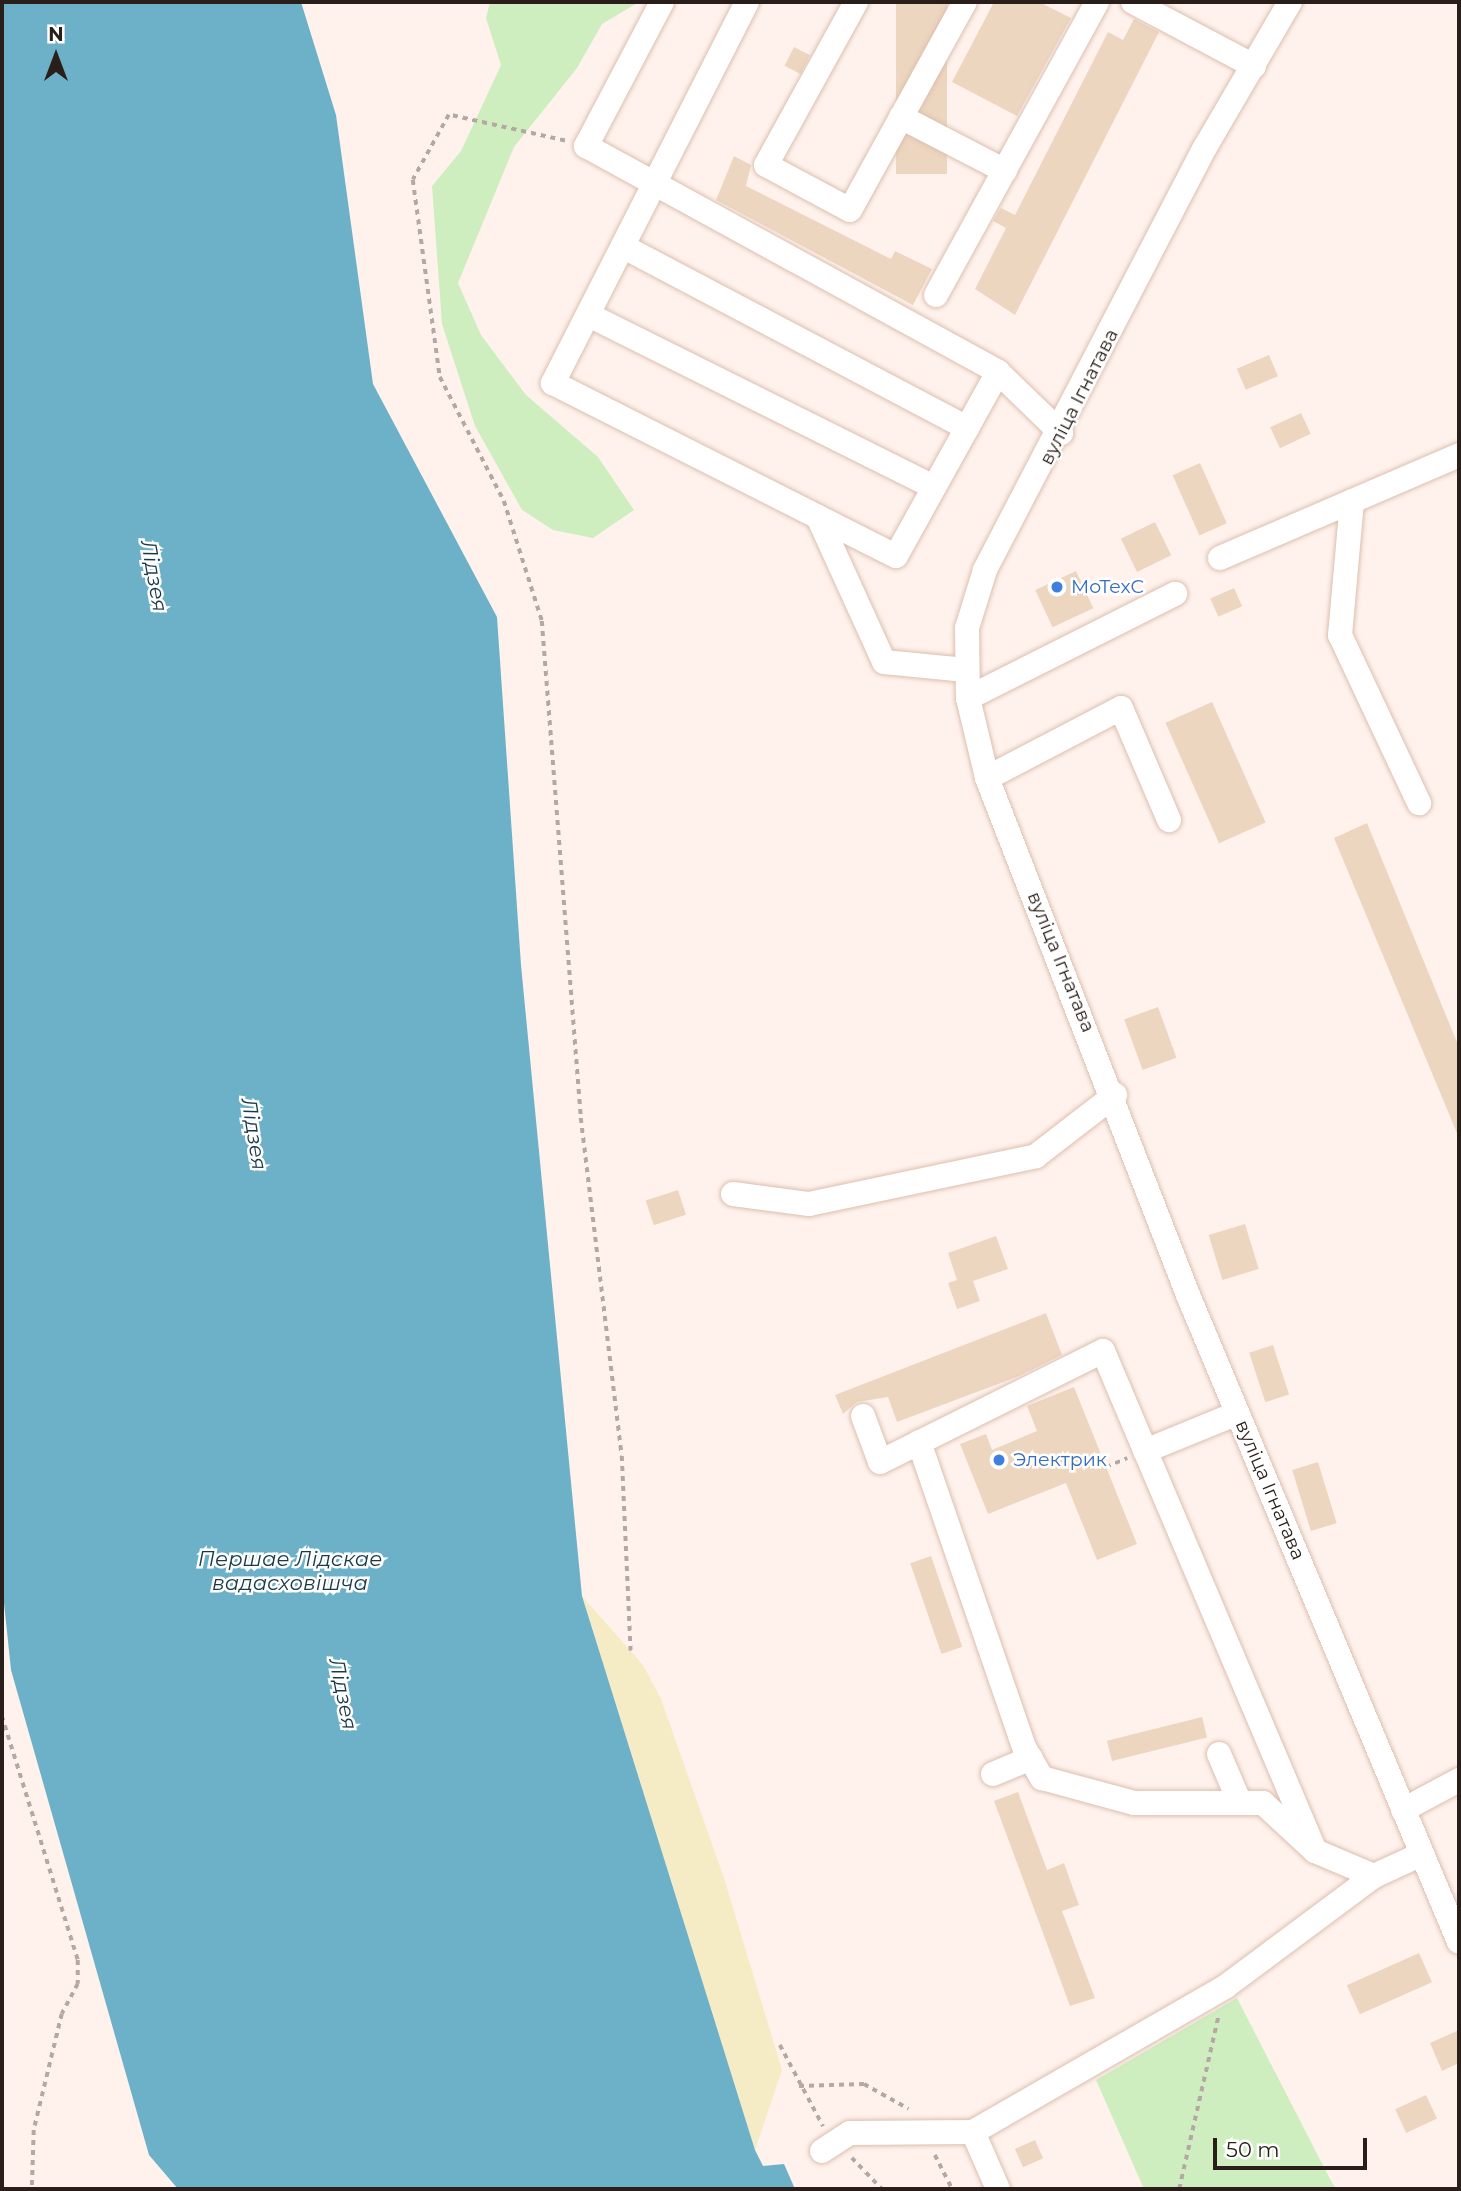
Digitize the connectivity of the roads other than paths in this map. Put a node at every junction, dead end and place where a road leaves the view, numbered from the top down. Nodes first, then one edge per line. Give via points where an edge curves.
1 (662, 2) edge
2 (747, 2) edge
3 (856, 2) edge
4 (965, 2) edge
5 (1097, 2) edge
6 (1133, 2) edge
7 (1290, 2) edge
8 (1254, 66) junction
9 (901, 117) junction
10 (1005, 171) junction
11 (657, 185) junction
12 (624, 247) junction
13 (936, 295) dead end
14 (589, 315) junction
15 (998, 372) junction
16 (967, 428) junction
17 (1061, 433) junction
18 (1459, 455) edge
19 (934, 487) junction
20 (1352, 501) junction
21 (818, 517) junction
22 (1220, 558) dead end
23 (1175, 593) dead end
24 (966, 670) junction
25 (968, 698) junction
26 (987, 778) junction
27 (1419, 803) dead end
28 (1168, 820) dead end
29 (1115, 1095) junction
30 (733, 1194) dead end
31 (1238, 1413) junction
32 (863, 1416) dead end
33 (919, 1442) junction
34 (1145, 1451) junction
35 (1219, 1754) dead end
36 (1031, 1758) junction
37 (993, 1774) dead end
38 (1459, 1780) edge
39 (1240, 1803) junction
40 (1403, 1810) junction
41 (1315, 1852) junction
42 (1422, 1854) junction
43 (1374, 1876) junction
44 (1459, 1942) edge
45 (973, 2132) junction
46 (822, 2151) dead end
47 (998, 2189) edge

1 - 11 street via 586,146
2 - 11 street
3 - 9 street via 766,165 850,210
4 - 9 street
5 - 10 street
6 - 8 street
7 - 8 street, вуліца Ігнатава
8 - 17 street, вуліца Ігнатава via 1204,149
9 - 10 street
10 - 13 street
11 - 12 street
11 - 15 street
12 - 14 street
12 - 16 street
14 - 19 street
14 - 21 street via 553,383
15 - 16 street
15 - 17 street
16 - 19 street
17 - 24 street, вуліца Ігнатава via 985,570 967,628
18 - 20 street
19 - 21 street via 896,556
20 - 22 street
20 - 27 street via 1340,635
21 - 24 street via 884,662
23 - 25 street
24 - 25 street, вуліца Ігнатава
25 - 26 street, вуліца Ігнатава
26 - 28 street via 1121,708
26 - 29 street, вуліца Ігнатава
29 - 30 street via 1035,1156 809,1204
29 - 31 street, вуліца Ігнатава
31 - 34 street
31 - 40 street, вуліца Ігнатава
32 - 33 street via 880,1462
33 - 34 street via 1103,1351
33 - 36 street
34 - 41 street
35 - 39 street
36 - 37 street
36 - 39 street via 1042,1778 1134,1803
38 - 40 street
39 - 41 street via 1263,1803
40 - 42 street, вуліца Ігнатава
41 - 43 street
42 - 43 street
42 - 44 street, вуліца Ігнатава
43 - 45 street via 1224,1987
45 - 46 street via 850,2133
45 - 47 street

